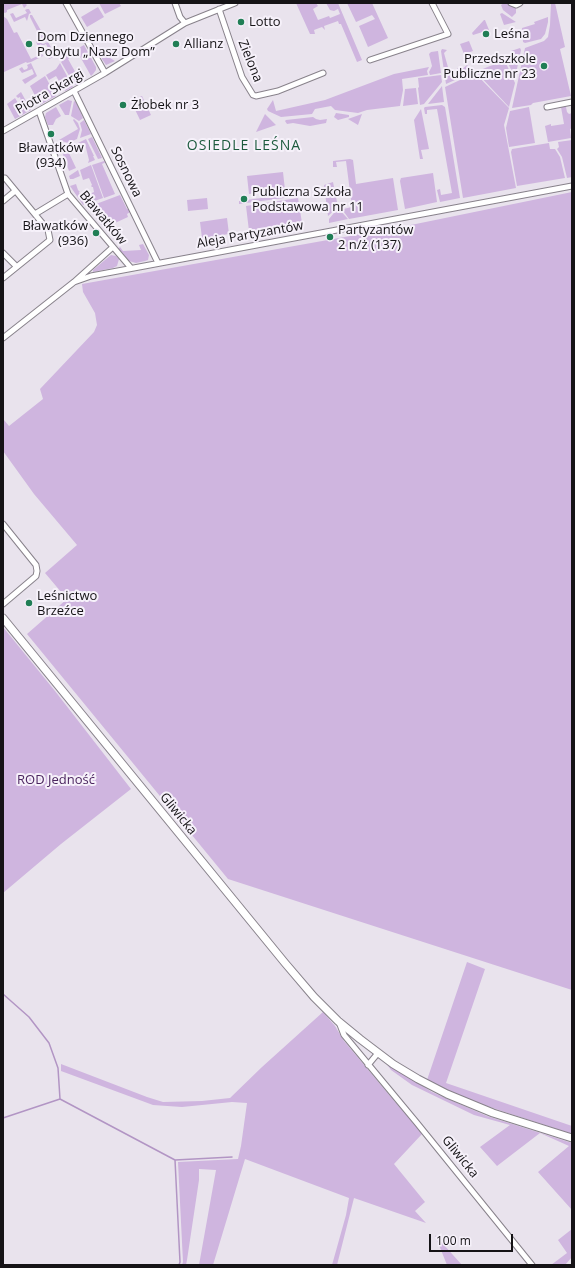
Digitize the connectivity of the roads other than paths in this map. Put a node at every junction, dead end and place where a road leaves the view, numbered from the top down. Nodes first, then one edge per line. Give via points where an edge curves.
1 (66, 3) edge
2 (175, 3) edge
3 (235, 3) edge
4 (432, 3) edge
5 (511, 3) edge
6 (520, 3) edge
7 (219, 9) junction
8 (185, 23) junction
9 (370, 60) dead end
10 (106, 73) junction
11 (323, 73) dead end
12 (74, 91) junction
13 (572, 102) edge
14 (547, 107) dead end
15 (39, 111) junction
16 (3, 131) edge
17 (4, 178) edge
18 (572, 186) edge
19 (15, 191) junction
20 (68, 194) junction
21 (3, 201) edge
22 (35, 214) junction
23 (113, 248) junction
24 (3, 253) edge
25 (158, 263) junction
26 (16, 266) junction
27 (131, 268) junction
28 (3, 278) edge
29 (74, 282) junction
30 (3, 338) edge
31 (3, 524) edge
32 (3, 604) edge
33 (3, 618) edge
34 (338, 1021) junction
35 (378, 1053) junction
36 (368, 1064) junction
37 (572, 1138) edge
38 (532, 1265) edge

1 - 10 street
2 - 8 street
3 - 7 street, Piotra Skargi
4 - 9 street via 448,34
5 - 6 street
7 - 8 street, Piotra Skargi
7 - 11 street, Zielona via 242,77 253,95 278,91
8 - 10 street, Piotra Skargi
10 - 12 street, Piotra Skargi
12 - 15 street, Piotra Skargi
12 - 25 street, Sosnowa
13 - 14 street
15 - 16 street, Piotra Skargi
15 - 20 street, Bławatków
17 - 19 street
18 - 25 street, Aleja Partyzantów
19 - 21 street
19 - 22 street
20 - 22 street
20 - 23 street, Bławatków
22 - 26 street via 48,230 50,240
23 - 27 street, Bławatków
23 - 29 street
24 - 26 street
25 - 27 street, Aleja Partyzantów
26 - 28 street
27 - 29 street, Aleja Partyzantów
29 - 30 street
31 - 32 street via 38,571 36,576
33 - 34 main road, Gliwicka via 285,963
34 - 35 main road, Gliwicka
34 - 36 street, Gliwicka via 344,1035
35 - 36 street
35 - 37 main road, Gliwicka via 418,1079 453,1097
36 - 38 street, Gliwicka

